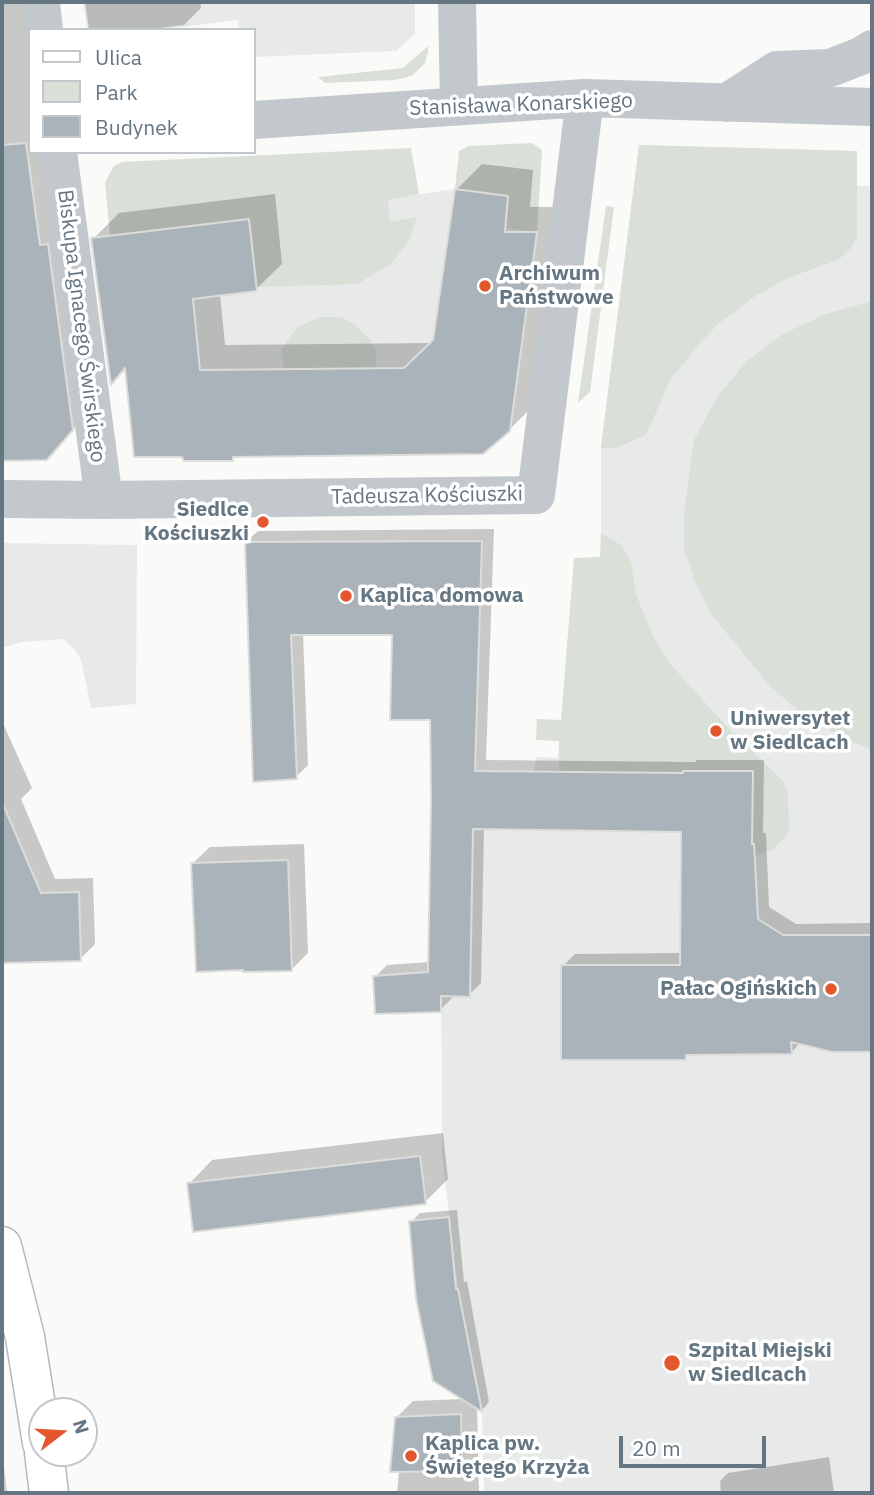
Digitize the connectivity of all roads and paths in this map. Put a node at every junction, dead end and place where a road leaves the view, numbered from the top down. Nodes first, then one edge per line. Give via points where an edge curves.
1 (41, 2) edge
2 (457, 2) edge
3 (44, 28) edge
4 (872, 49) edge
5 (584, 98) junction
6 (726, 103) junction
7 (459, 106) junction
8 (872, 107) edge
9 (256, 120) edge
10 (58, 154) edge
11 (2, 499) edge
12 (104, 500) junction
13 (2, 1246) edge
14 (35, 1397) edge
15 (46, 1467) edge
16 (49, 1493) edge

1 - 3 street
2 - 7 street
4 - 6 street via 830,68 777,70
5 - 6 street, Stanisława Konarskiego
5 - 7 street, Stanisława Konarskiego
5 - 12 street, Tadeusza Kościuszki via 537,495
6 - 8 street, Stanisława Konarskiego
7 - 9 street, Stanisława Konarskiego
10 - 12 street, Biskupa Ignacego Świrskiego
11 - 12 street, Tadeusza Kościuszki
13 - 14 main road
15 - 16 main road

